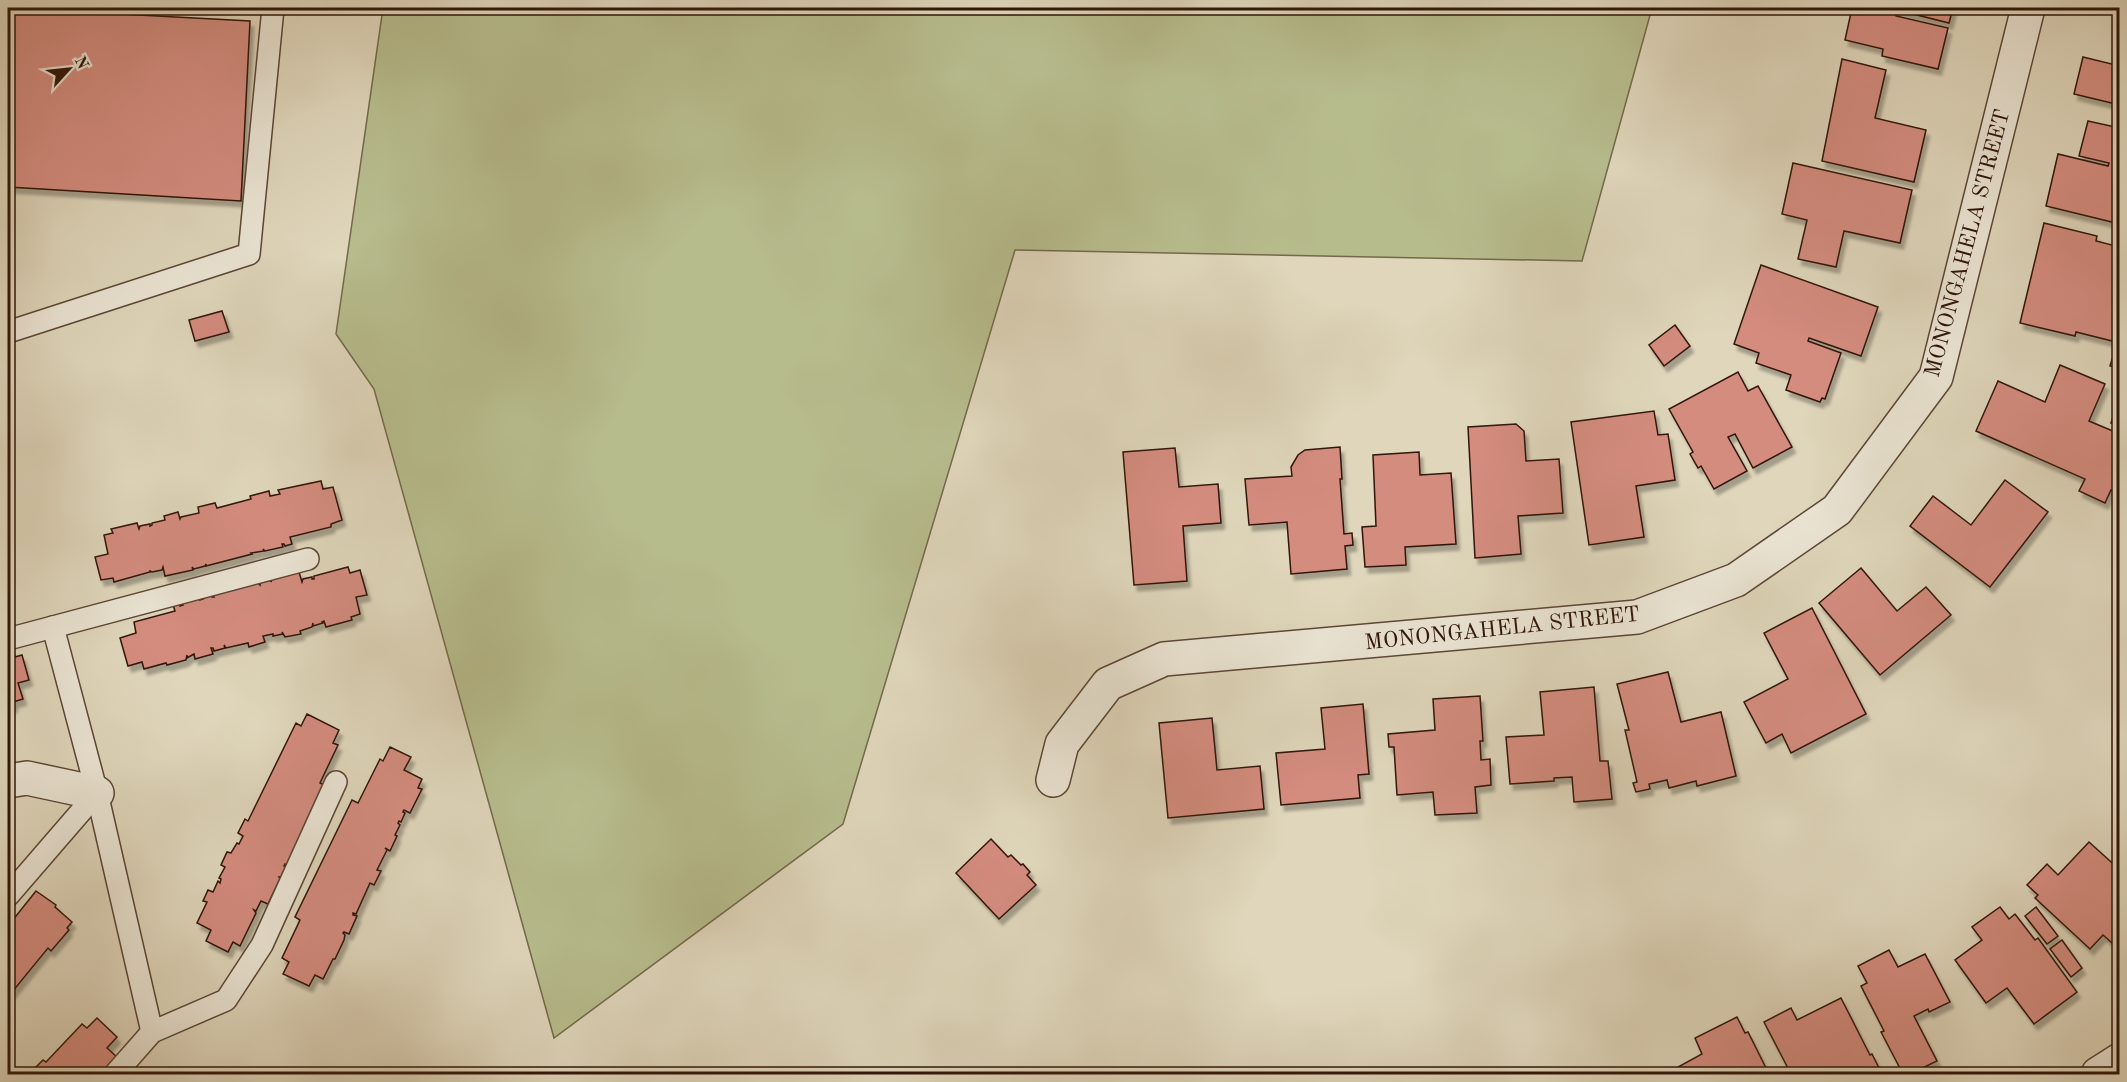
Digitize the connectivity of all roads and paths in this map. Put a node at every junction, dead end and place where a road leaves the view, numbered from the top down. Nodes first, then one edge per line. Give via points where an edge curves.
1 (273, 8) edge
2 (2028, 8) edge
3 (8, 332) edge
4 (308, 559) dead end
5 (53, 627) junction
6 (8, 639) edge
7 (1053, 780) dead end
8 (8, 781) edge
9 (336, 782) dead end
10 (97, 793) junction
11 (8, 896) edge
12 (152, 1032) junction
13 (2120, 1060) edge
14 (116, 1074) edge
15 (2098, 1074) edge

1 - 3 lane via 249,254
2 - 7 street, MONONGAHELA STREET via 1936,376 1837,510 1736,580 1637,617 1164,659 1108,684 1062,744
4 - 5 lane
5 - 6 lane
5 - 10 lane
8 - 10 street via 27,778
9 - 12 lane via 262,945 226,1000
10 - 11 lane
10 - 12 lane
12 - 14 lane
13 - 15 street

